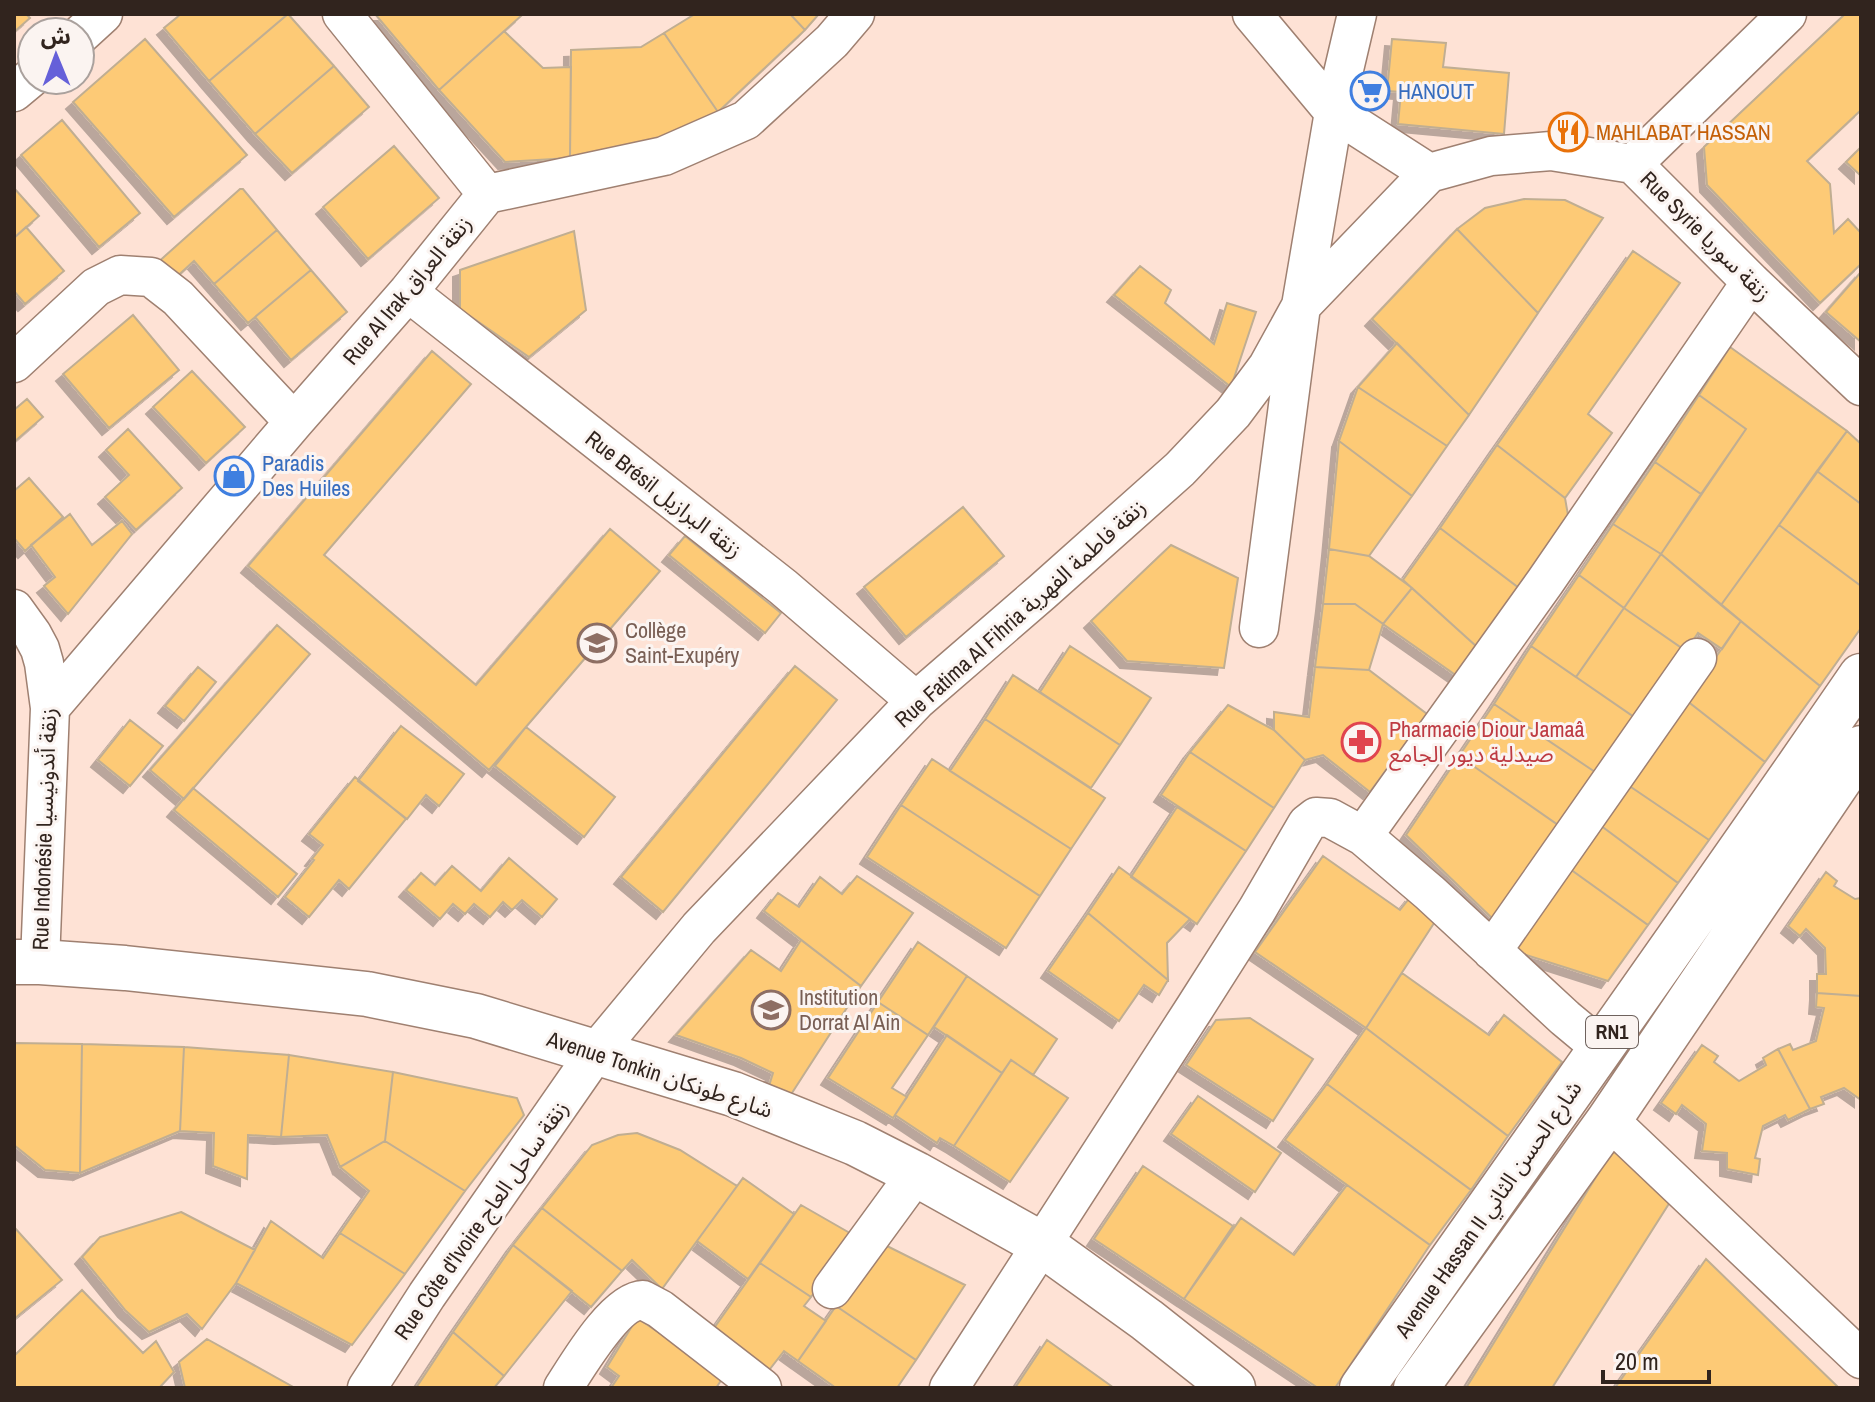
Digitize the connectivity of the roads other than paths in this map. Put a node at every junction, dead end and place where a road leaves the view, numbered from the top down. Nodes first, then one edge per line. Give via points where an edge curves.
1 (342, 14) edge
2 (855, 14) edge
3 (1252, 14) edge
4 (1357, 14) edge
5 (1787, 14) edge
6 (1334, 112) junction
7 (1633, 164) junction
8 (1429, 173) junction
9 (487, 194) junction
10 (1751, 282) junction
11 (408, 292) junction
12 (1301, 306) junction
13 (14, 363) edge
14 (1861, 386) edge
15 (294, 422) junction
16 (14, 609) edge
17 (1259, 628) dead end
18 (1697, 658) dead end
19 (1861, 676) edge
20 (916, 701) junction
21 (50, 708) junction
22 (1861, 748) edge
23 (1363, 836) junction
24 (1492, 951) junction
25 (27, 962) edge
26 (1601, 1048) junction
27 (596, 1052) junction
28 (1609, 1120) junction
29 (916, 1174) junction
30 (1043, 1245) junction
31 (832, 1289) dead end
32 (1861, 1359) edge
33 (367, 1388) edge
34 (563, 1388) edge
35 (762, 1388) edge
36 (949, 1388) edge
37 (1233, 1388) edge
38 (1362, 1388) edge
39 (1416, 1388) edge

1 - 9 street
2 - 9 street, Rue Al Irak زنقة العراق via 746,120 664,156
3 - 6 street
4 - 6 street, Rue Fatima Al Fihria زنقة فاطمة الفهرية
5 - 7 street
6 - 8 street
6 - 12 street, Rue Fatima Al Fihria زنقة فاطمة الفهرية
7 - 8 street, Rue Syrie زنقة سوريا via 1551,151 1491,156
7 - 10 street, Rue Syrie زنقة سوريا
8 - 12 street, Rue Fatima Al Fihria زنقة فاطمة الفهرية
9 - 11 street, Rue Al Irak زنقة العراق
10 - 14 street, Rue Syrie زنقة سوريا
10 - 23 street
11 - 15 street, Rue Al Irak زنقة العراق
11 - 20 street, Rue Brésil زنقة البرازيل via 783,587
12 - 17 street
12 - 20 street, Rue Fatima Al Fihria زنقة فاطمة الفهرية via 1268,366 1180,469
13 - 15 street via 96,287 120,275 151,277 178,298
15 - 21 street, Rue Al Irak زنقة العراق
16 - 21 street, Rue Indonésie زنقة أندونيسيا via 40,649
18 - 24 street
19 - 26 main road, Avenue Hassan II شارع الحسن الثاني / RN1
20 - 27 street, Rue Fatima Al Fihria زنقة فاطمة الفهرية via 699,928
21 - 25 street, Rue Indonésie زنقة أندونيسيا
22 - 28 main road, Avenue Hassan II شارع الحسن الثاني / RN1
23 - 24 street
23 - 30 street via 1330,818 1316,817 1307,824
24 - 26 street
25 - 27 main road, Avenue Tonkin شارع طونكان via 367,994 476,1016
26 - 38 main road, Avenue Hassan II شارع الحسن الثاني / RN1
27 - 29 main road, Avenue Tonkin شارع طونكان via 733,1094
27 - 33 street, Rue Côte d'Ivoire زنقة ساحل العاج
28 - 32 street
28 - 39 main road, Avenue Hassan II شارع الحسن الثاني / RN1
29 - 30 main road, Avenue Tonkin شارع طونكان
29 - 31 street
30 - 36 street
30 - 37 main road, Avenue Tonkin شارع طونكان
34 - 35 street via 610,1320 629,1303 643,1300

